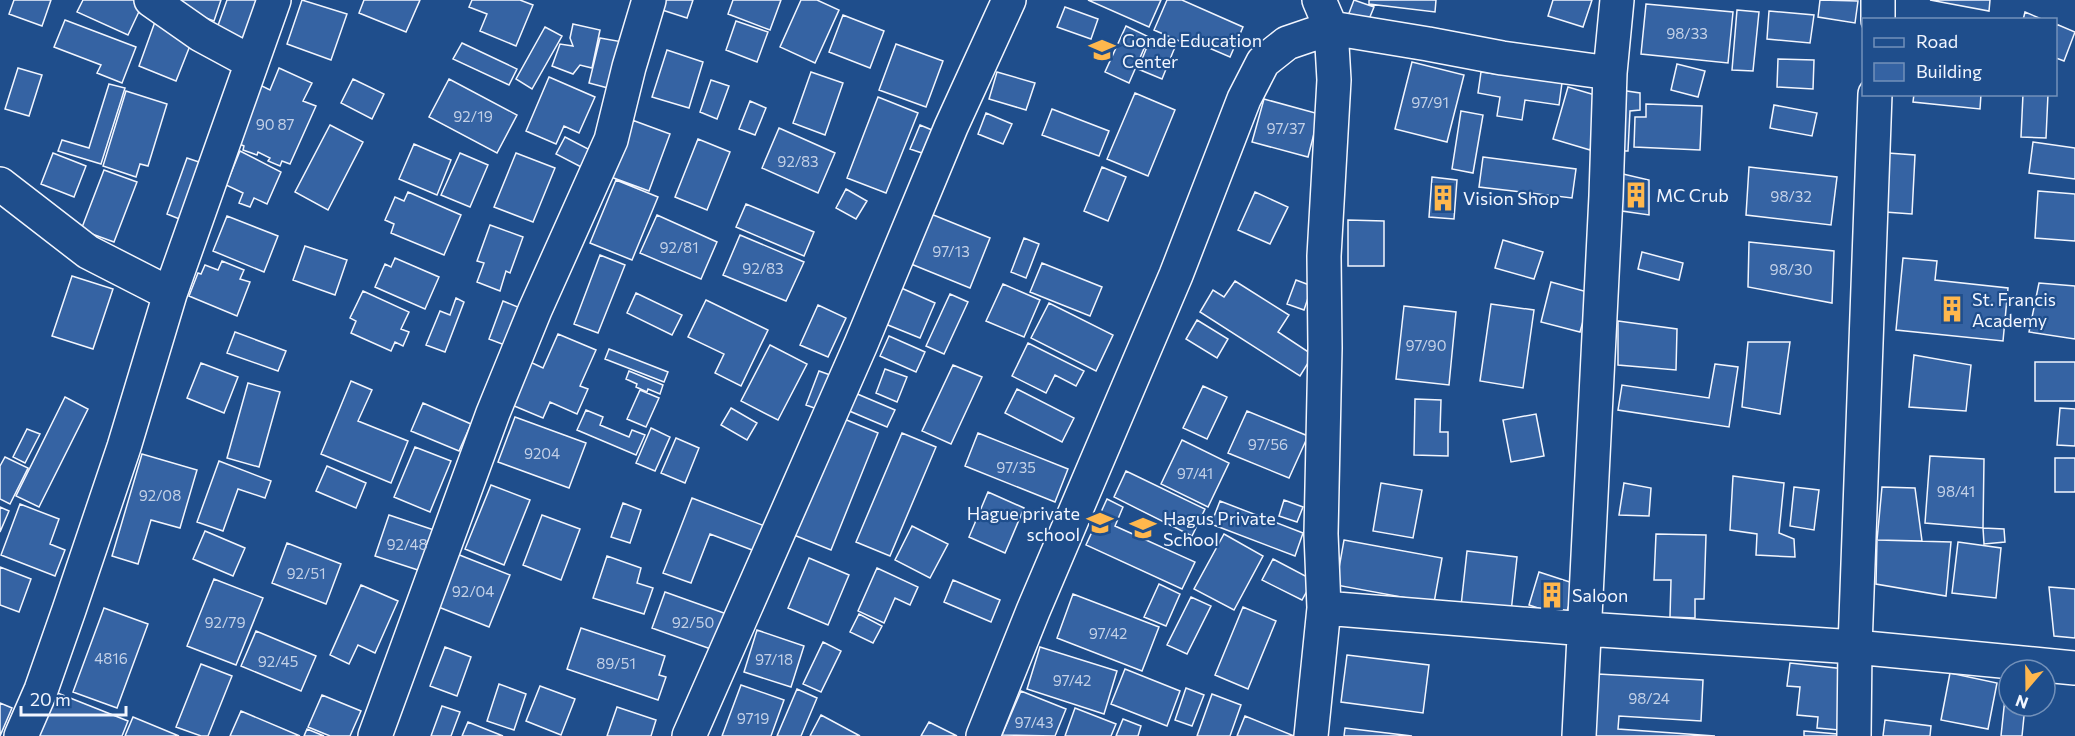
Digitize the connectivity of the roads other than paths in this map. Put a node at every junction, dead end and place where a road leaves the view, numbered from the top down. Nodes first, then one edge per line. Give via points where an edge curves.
1 (151, 0) edge
2 (274, 0) edge
3 (649, 0) edge
4 (1009, 0) edge
5 (1617, 0) edge
6 (1878, 0) edge
7 (1325, 14) edge
8 (1878, 18) edge
9 (251, 62) junction
10 (1610, 73) junction
11 (1875, 96) edge
12 (0, 184) edge
13 (170, 294) junction
14 (1324, 608) junction
15 (1586, 629) junction
16 (1854, 647) junction
17 (2075, 668) edge
18 (21, 736) edge
19 (375, 736) edge
20 (689, 736) edge
21 (983, 736) edge
22 (1311, 736) edge
23 (1579, 736) edge
24 (1854, 736) edge

1 - 9 street via 201,35
2 - 9 street
3 - 19 street via 611,140 493,413
4 - 20 street
5 - 10 street
6 - 8 street
7 - 10 street via 1428,44
7 - 14 street via 1334,80 1324,256
7 - 21 street via 1263,62 1244,99 1176,275
9 - 13 street
10 - 15 street
11 - 16 street
12 - 13 street via 88,252
13 - 18 street via 124,447 41,690
14 - 15 street
14 - 22 street
15 - 16 street
15 - 23 street
16 - 17 street
16 - 24 street

